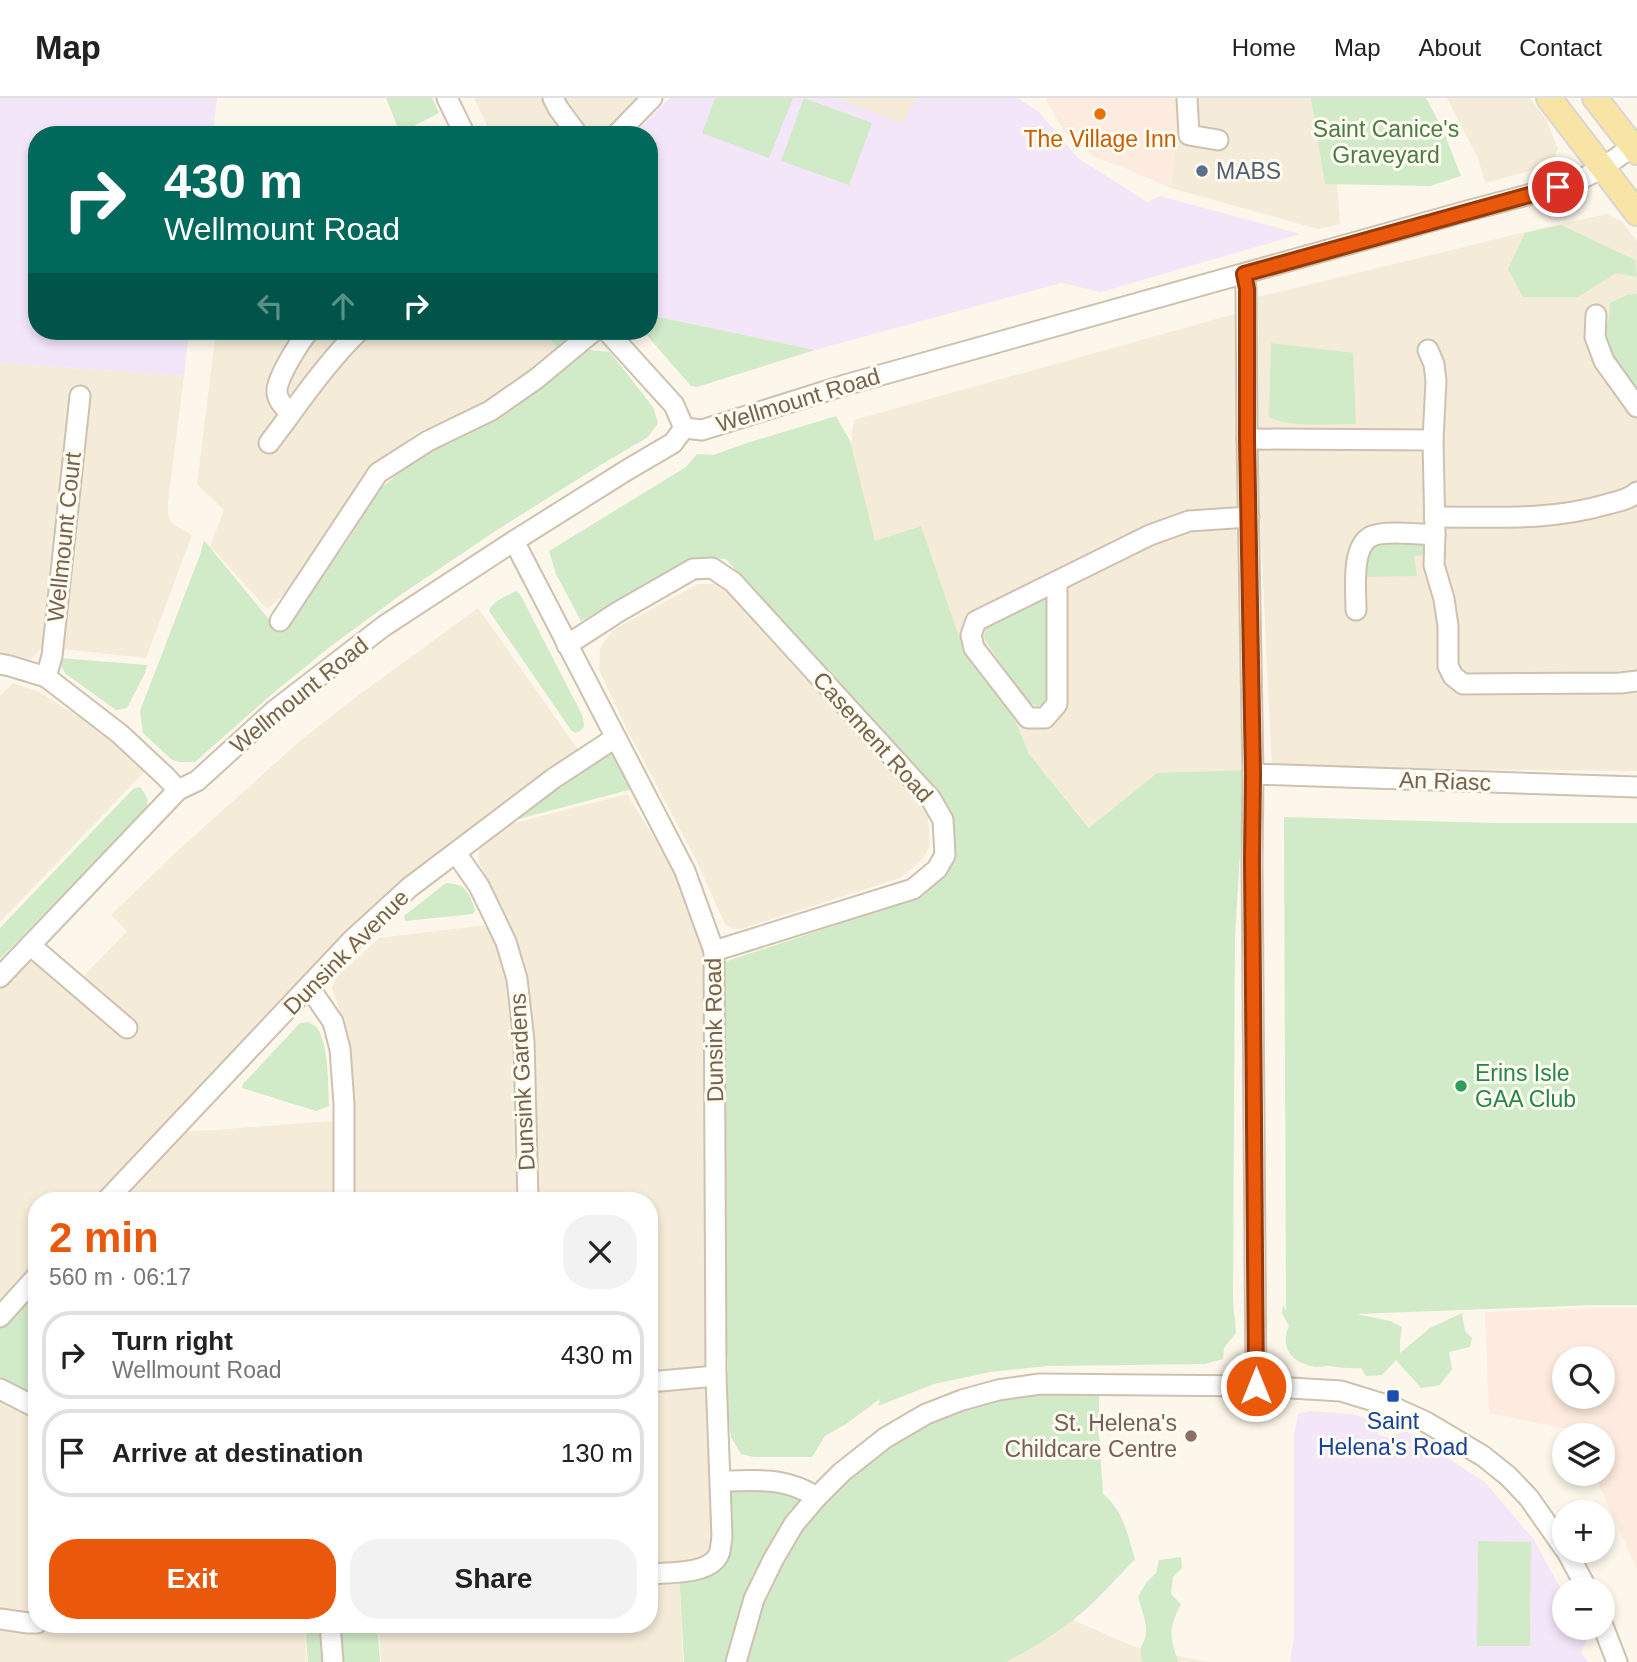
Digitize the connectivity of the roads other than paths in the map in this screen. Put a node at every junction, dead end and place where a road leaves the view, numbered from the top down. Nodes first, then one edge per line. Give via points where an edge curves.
1 (447, 98) edge
2 (552, 98) edge
3 (652, 98) edge
4 (1187, 98) edge
5 (1549, 98) edge
6 (1595, 98) edge
7 (461, 126) edge
8 (571, 126) edge
9 (625, 126) edge
10 (1218, 140) dead end
11 (1635, 150) edge
12 (1601, 169) junction
13 (1637, 213) edge
14 (1244, 274) junction
15 (1596, 315) dead end
16 (300, 340) edge
17 (351, 340) edge
18 (583, 340) edge
19 (615, 340) edge
20 (1427, 350) dead end
21 (79, 396) dead end
22 (1637, 407) edge
23 (290, 414) junction
24 (684, 428) junction
25 (1247, 439) junction
26 (1433, 440) junction
27 (269, 443) dead end
28 (1637, 492) edge
29 (1249, 517) junction
30 (1435, 526) junction
31 (514, 541) junction
32 (1057, 582) junction
33 (1356, 610) dead end
34 (280, 621) dead end
35 (567, 645) junction
36 (3, 669) edge
37 (46, 677) junction
38 (1637, 681) edge
39 (615, 738) junction
40 (1253, 774) junction
41 (1637, 787) edge
42 (178, 790) junction
43 (456, 853) junction
44 (30, 945) junction
45 (714, 951) junction
46 (0, 976) edge
47 (309, 986) junction
48 (127, 1028) dead end
49 (115, 1192) edge
50 (344, 1192) edge
51 (528, 1192) edge
52 (28, 1286) edge
53 (0, 1317) edge
54 (716, 1376) junction
55 (658, 1381) edge
56 (1256, 1386) junction
57 (0, 1389) edge
58 (28, 1403) edge
59 (720, 1481) junction
60 (817, 1497) junction
61 (1552, 1531) edge
62 (658, 1573) edge
63 (0, 1619) edge
64 (28, 1623) edge
65 (331, 1633) edge
66 (1608, 1640) edge
67 (333, 1662) edge
68 (736, 1662) edge
69 (1617, 1662) edge

1 - 7 street
2 - 8 street
3 - 9 street
4 - 10 street via 1189,135
5 - 12 main road
6 - 11 main road
11 - 12 street, Wellmount Road
12 - 13 main road
12 - 14 street, Wellmount Road via 1573,183
14 - 24 street, Wellmount Road via 823,391 702,430
14 - 25 street
15 - 22 street via 1595,337 1604,361
16 - 23 street via 277,390
17 - 23 street
18 - 34 street via 490,411 428,441 378,473
19 - 24 street via 674,405
20 - 26 street via 1436,381
21 - 37 street, Wellmount Court via 52,656
23 - 27 street
24 - 31 street, Wellmount Road via 673,443
25 - 26 street
25 - 29 street
26 - 30 street
28 - 30 street via 1600,507 1553,516
29 - 32 street via 1189,521 1150,535
29 - 40 street
30 - 33 street via 1370,536 1356,559
30 - 38 street via 1434,565 1448,626 1448,666 1462,684
31 - 35 street, Dunsink Road
31 - 42 street, Wellmount Road via 384,626 275,710 197,781
32 - 32 street via 976,621 971,635 974,648 1028,718 1045,718 1058,704
35 - 39 street, Dunsink Road
35 - 45 street, Casement Road via 693,569 712,568 743,592 930,799 943,820 945,855 937,869 913,889
36 - 37 street
37 - 42 street via 120,734
39 - 43 street, Dunsink Avenue
39 - 45 street, Dunsink Road via 685,871
40 - 41 street, An Riasc
40 - 56 street
42 - 44 street, Wellmount Road
43 - 47 street, Dunsink Avenue via 410,887
43 - 51 street, Dunsink Gardens via 479,886 506,942 517,979 524,1041
44 - 46 street, Wellmount Road
44 - 48 street
45 - 54 street, Dunsink Road
47 - 49 street, Dunsink Avenue
47 - 50 street via 333,1022 340,1049
52 - 53 street
54 - 55 street
54 - 59 street, Dunsink Road
56 - 60 street via 1040,1384 998,1390 926,1414 885,1438
56 - 61 street via 1341,1391 1393,1406 1426,1422 1508,1476
57 - 58 street
59 - 60 street via 776,1480
59 - 62 street, Dunsink Road via 722,1537 713,1562 702,1569
60 - 68 street via 794,1524 768,1570 754,1599
63 - 64 street
65 - 67 street
66 - 69 street

